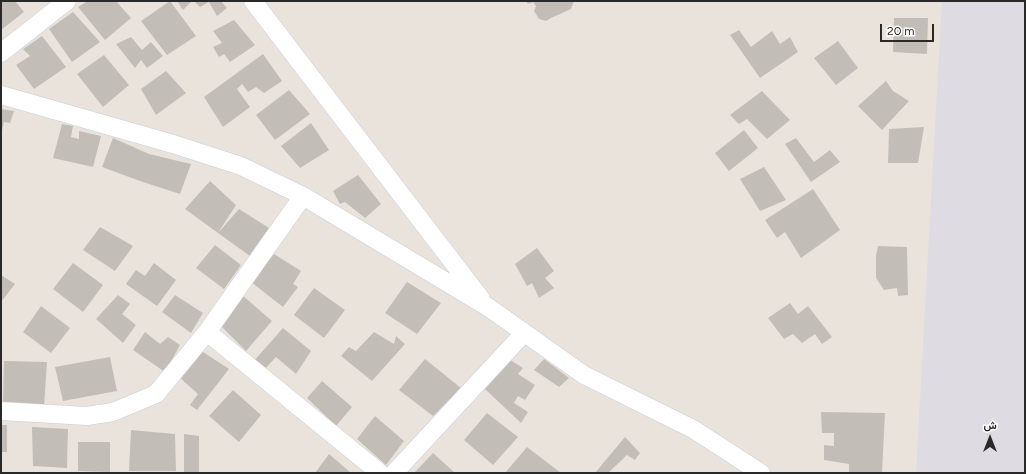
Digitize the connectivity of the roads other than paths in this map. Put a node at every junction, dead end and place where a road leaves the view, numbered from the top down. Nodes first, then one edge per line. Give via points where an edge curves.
1 (67, 1) edge
2 (253, 1) edge
3 (1, 53) edge
4 (1, 95) edge
5 (304, 196) junction
6 (488, 308) junction
7 (207, 332) junction
8 (524, 333) junction
9 (1, 412) edge
10 (380, 473) edge
11 (394, 473) edge
12 (761, 473) edge

1 - 3 street
2 - 6 street
4 - 5 street via 241,166
5 - 6 street
5 - 7 street
6 - 8 street
7 - 9 street via 156,394 113,412 87,416
7 - 10 street
8 - 11 street
8 - 12 street via 584,375 693,429

